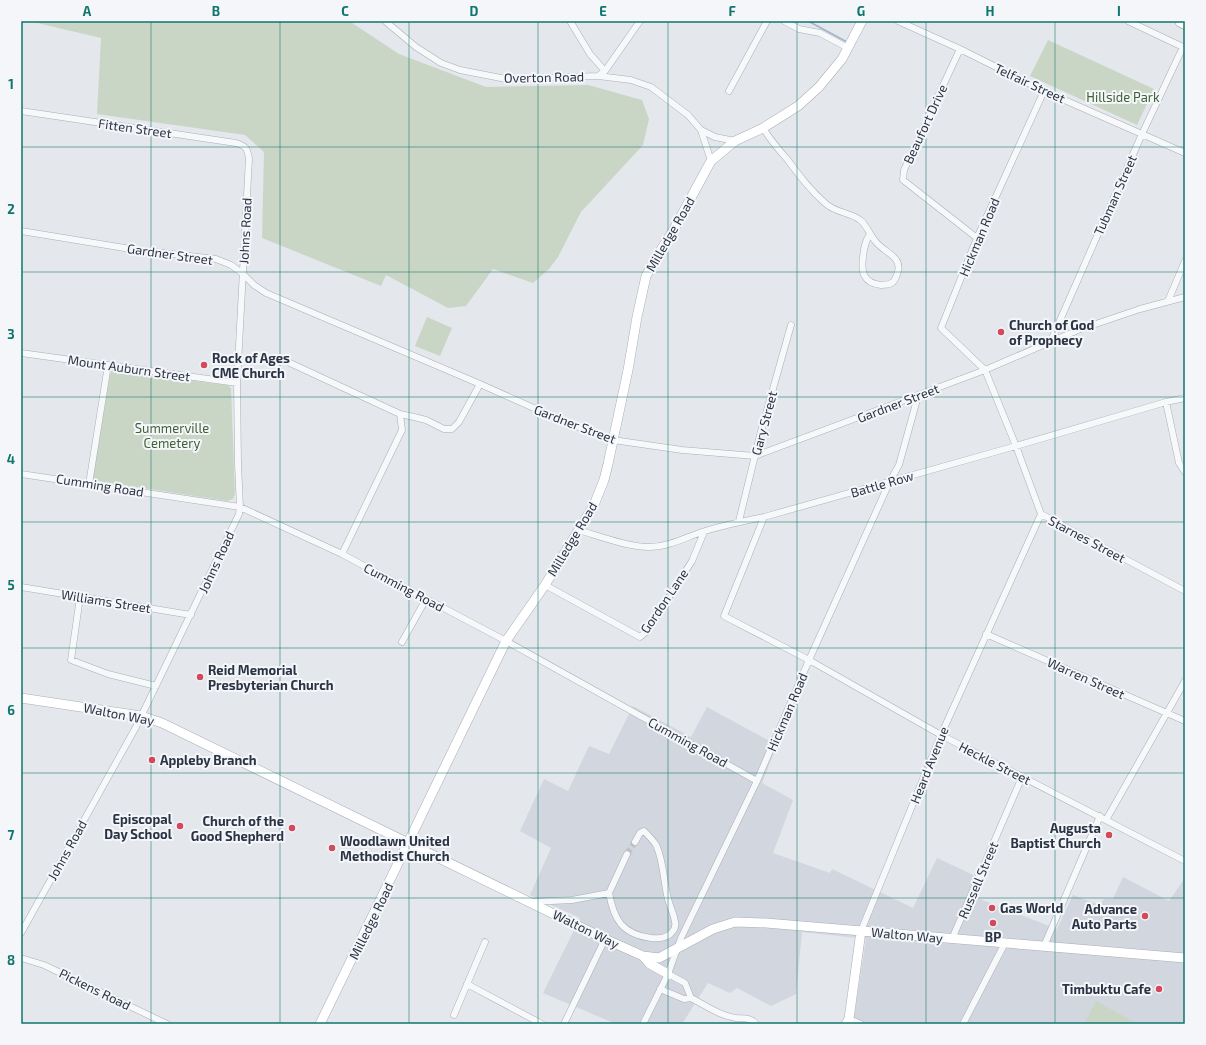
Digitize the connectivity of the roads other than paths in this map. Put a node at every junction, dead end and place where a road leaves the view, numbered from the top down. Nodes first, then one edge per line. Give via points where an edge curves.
1 (385, 21) edge
2 (570, 21) edge
3 (640, 21) edge
4 (767, 21) edge
5 (784, 21) edge
6 (862, 21) edge
7 (898, 21) edge
8 (1128, 21) edge
9 (1181, 21) edge
10 (1185, 23) edge
11 (848, 48) junction
12 (1184, 48) edge
13 (960, 50) junction
14 (605, 71) junction
15 (598, 76) junction
16 (729, 91) dead end
17 (1044, 91) junction
18 (21, 111) edge
19 (763, 128) junction
20 (701, 130) junction
21 (1142, 134) junction
22 (735, 141) junction
23 (247, 149) joint
24 (1185, 153) edge
25 (711, 162) junction
26 (21, 231) edge
27 (870, 234) junction
28 (977, 238) junction
29 (1185, 261) edge
30 (242, 273) junction
31 (1185, 297) edge
32 (1168, 301) junction
33 (791, 325) dead end
34 (1050, 343) junction
35 (21, 353) edge
36 (290, 363) dead end
37 (108, 365) junction
38 (985, 370) junction
39 (237, 383) junction
40 (480, 384) junction
41 (918, 396) junction
42 (1185, 398) edge
43 (1166, 402) junction
44 (400, 414) junction
45 (613, 440) junction
46 (1016, 446) junction
47 (755, 456) junction
48 (1185, 472) edge
49 (21, 474) edge
50 (890, 481) junction
51 (89, 484) junction
52 (240, 507) junction
53 (1041, 514) junction
54 (764, 517) junction
55 (739, 521) junction
56 (578, 530) junction
57 (704, 532) junction
58 (342, 554) junction
59 (545, 584) junction
60 (21, 587) edge
61 (1185, 591) edge
62 (80, 597) junction
63 (426, 599) junction
64 (191, 615) junction
65 (986, 634) junction
66 (506, 641) junction
67 (402, 642) dead end
68 (809, 660) junction
69 (1185, 681) edge
70 (156, 686) junction
71 (21, 698) edge
72 (1168, 713) junction
73 (141, 716) junction
74 (1185, 721) edge
75 (941, 735) junction
76 (1022, 777) junction
77 (757, 781) junction
78 (1100, 816) junction
79 (1106, 820) junction
80 (635, 842) tunnel mouth
81 (409, 843) junction
82 (627, 854) tunnel mouth
83 (1185, 861) edge
84 (609, 893) junction
85 (531, 902) junction
86 (674, 930) junction
87 (861, 931) junction
88 (21, 933) edge
89 (681, 938) junction
90 (605, 939) junction
91 (952, 939) junction
92 (485, 942) dead end
93 (1005, 943) junction
94 (1044, 946) junction
95 (677, 948) junction
96 (643, 956) junction
97 (21, 958) edge
98 (1185, 958) edge
99 (668, 974) junction
100 (467, 984) junction
101 (660, 989) junction
102 (691, 998) junction
103 (454, 1015) dead end
104 (848, 1021) edge
105 (167, 1024) edge
106 (320, 1024) edge
107 (542, 1024) edge
108 (564, 1024) edge
109 (643, 1024) edge
110 (756, 1024) edge
111 (860, 1024) edge
112 (963, 1024) edge

1 - 15 street, Overton Road via 416,47 441,63 460,70 506,79
2 - 14 street via 590,54
3 - 14 street
4 - 16 street
5 - 11 street via 799,29 820,33
6 - 11 main road, Milledge Road
7 - 13 street, Telfair Street
8 - 12 street
9 - 10 highway
11 - 19 main road, Milledge Road via 819,87 798,106
12 - 21 street, Tubman Street
13 - 17 street, Telfair Street
13 - 28 street, Beaufort Drive via 904,170 903,180
14 - 15 street
15 - 20 street, Overton Road via 631,80 651,87 688,114
17 - 21 street, Telfair Street
17 - 28 street, Hickman Road
18 - 23 street, Fitten Street via 236,143
19 - 22 main road, Milledge Road
19 - 27 street via 826,205 862,221
20 - 22 street, Overton Road via 715,137
20 - 25 street, Overton Road
21 - 24 street, Telfair Street
21 - 34 street, Tubman Street
22 - 25 main road, Milledge Road
23 - 30 street, Johns Road via 249,158
25 - 45 main road, Milledge Road via 646,276
26 - 30 street, Gardner Street via 137,250 216,259
27 - 27 street via 880,246 896,258 899,267 893,282 887,285 875,284 866,278 862,269 865,241
28 - 38 street, Hickman Road via 941,328
29 - 32 street
30 - 39 street, Johns Road
30 - 40 street, Gardner Street via 266,293
31 - 32 street, Gardner Street
32 - 34 street, Gardner Street via 1078,330
33 - 47 street, Gary Street
34 - 38 street, Gardner Street
35 - 37 street, Mount Auburn Street
36 - 44 street
37 - 39 street, Mount Auburn Street
37 - 51 street
38 - 41 street, Gardner Street
38 - 46 street, Starnes Street
39 - 52 street, Johns Road
40 - 44 street via 459,422 452,429 444,429 426,420
40 - 45 street, Gardner Street
41 - 47 street, Gardner Street
41 - 50 street, Hickman Road via 899,465
42 - 43 street, Battle Row
43 - 46 street, Battle Row
43 - 48 street via 1179,464
44 - 58 street via 402,430
45 - 47 street, Gardner Street via 682,450
45 - 56 main road, Milledge Road via 604,480 594,504
46 - 50 street, Battle Row
46 - 53 street, Starnes Street
47 - 55 street, Gary Street
49 - 51 street, Cumming Road
50 - 54 street, Battle Row
50 - 68 street, Hickman Road
51 - 52 street, Cumming Road
52 - 58 street, Cumming Road
52 - 64 street, Johns Road
53 - 61 street, Starnes Street
53 - 65 street, Heard Avenue
54 - 55 street, Battle Row
54 - 68 street via 724,616
55 - 57 street, Battle Row
56 - 57 street, Battle Row via 648,547 670,544
56 - 59 main road, Milledge Road
57 - 59 street, Gordon Lane via 692,561 647,631 640,637
58 - 63 street, Cumming Road
59 - 66 main road, Milledge Road
60 - 62 street, Williams Street
62 - 64 street, Williams Street
62 - 70 street via 71,660 108,674
63 - 66 street, Cumming Road
63 - 67 street
64 - 70 street, Johns Road
65 - 72 street, Warren Street
65 - 75 street, Heard Avenue
66 - 77 street, Cumming Road
66 - 81 main road, Milledge Road
68 - 75 street, Heckle Street
68 - 77 street, Hickman Road
69 - 72 street
70 - 73 street, Johns Road
71 - 73 main road, Walton Way
72 - 74 street, Warren Street
72 - 79 street
73 - 81 main road, Walton Way via 162,722
73 - 88 street, Johns Road
75 - 76 street, Heckle Street
75 - 87 street, Heard Avenue
76 - 78 street, Heckle Street
76 - 91 street, Russell Street
77 - 89 street, Hickman Road
78 - 79 street, Heckle Street
78 - 94 street
79 - 83 street, Heckle Street
80 - 86 street via 644,831 657,846 676,924
81 - 85 main road, Walton Way
81 - 106 main road, Milledge Road
82 - 84 street
84 - 85 street via 572,900
84 - 86 street via 618,921 628,932 642,937 658,938 669,935
85 - 90 main road, Walton Way
86 - 89 street
87 - 91 main road, Walton Way
87 - 95 main road, Walton Way via 736,922 713,929
87 - 104 main road, Heard Avenue
89 - 95 street, Hickman Road
90 - 96 main road, Walton Way
90 - 108 street
91 - 93 main road, Walton Way
92 - 100 street
93 - 94 main road, Walton Way
93 - 112 street
94 - 98 main road, Walton Way
95 - 96 main road, Walton Way via 659,958
95 - 99 street, Hickman Road
96 - 99 main road via 650,964
97 - 105 street, Pickens Road via 44,965
99 - 101 street, Hickman Road
99 - 102 street via 685,983
100 - 103 street
100 - 107 street
101 - 102 street via 684,999
101 - 109 street, Hickman Road
102 - 110 street via 721,1013 753,1020
104 - 111 street

